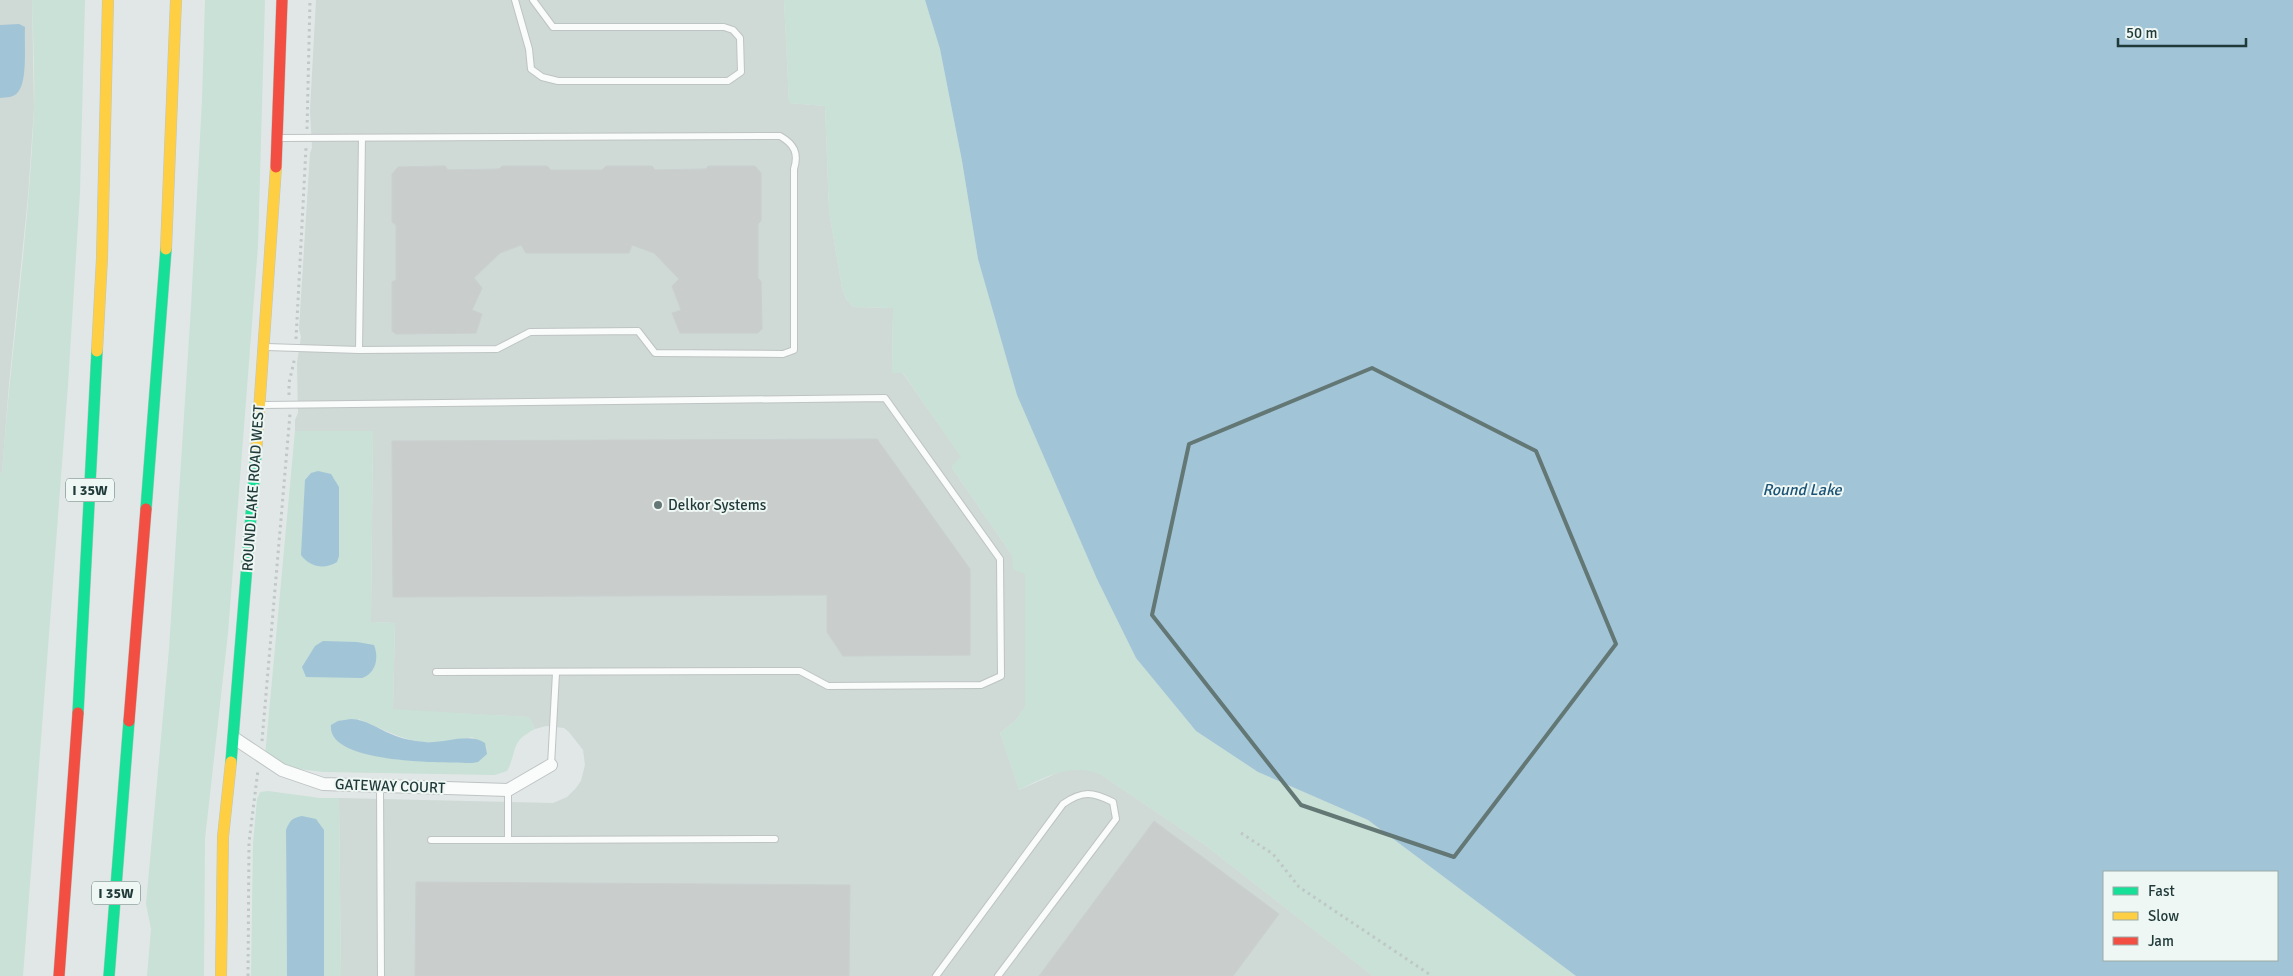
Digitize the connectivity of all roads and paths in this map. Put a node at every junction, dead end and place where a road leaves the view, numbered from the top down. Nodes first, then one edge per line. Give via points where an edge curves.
1 (108, 0) edge
2 (176, 0) edge
3 (282, 0) edge
4 (310, 0) edge
5 (515, 0) edge
6 (533, 0) edge
7 (278, 138) junction
8 (306, 138) junction
9 (362, 138) junction
10 (264, 347) junction
11 (296, 348) junction
12 (359, 350) junction
13 (259, 405) junction
14 (290, 405) junction
15 (436, 672) dead end
16 (556, 673) junction
17 (234, 738) junction
18 (260, 755) junction
19 (552, 765) joint
20 (380, 786) junction
21 (508, 790) junction
22 (122, 811) junction
23 (1241, 833) dead end
24 (775, 839) dead end
25 (431, 840) dead end
26 (508, 840) junction
27 (58, 976) edge
28 (110, 976) edge
29 (120, 976) edge
30 (221, 976) edge
31 (248, 976) edge
32 (381, 976) edge
33 (936, 976) edge
34 (998, 976) edge
35 (1432, 976) edge

1 - 27 main road, I 35W via 102,258 75,781
2 - 22 main road, I 35W via 167,240
3 - 7 main road, ROUND LAKE ROAD WEST
4 - 8 path
5 - 6 lane via 529,49 531,69 542,77 558,81 728,80 741,72 740,38 733,30 724,27 553,27
7 - 8 lane
7 - 10 main road, ROUND LAKE ROAD WEST
8 - 9 lane
8 - 11 path
9 - 12 lane
9 - 12 lane via 780,136 791,143 797,161 794,169 794,350 783,354 655,353 638,331 530,332 497,349
10 - 11 lane
10 - 13 main road, ROUND LAKE ROAD WEST
11 - 12 lane
11 - 14 path via 289,383
13 - 14 lane
13 - 17 main road, ROUND LAKE ROAD WEST
14 - 16 lane via 886,398 1000,559 1001,676 981,685 828,686 800,671
14 - 18 path via 270,672
15 - 16 lane
16 - 19 lane
17 - 18 street, GATEWAY COURT
17 - 30 main road, ROUND LAKE ROAD WEST via 223,836
18 - 20 street, GATEWAY COURT via 282,770 323,784
18 - 31 path via 249,842
19 - 21 street
20 - 21 street, GATEWAY COURT
20 - 32 lane
21 - 26 lane
22 - 28 main road, I 35W
22 - 29 main road
23 - 35 path via 1273,854 1299,887
24 - 26 lane
25 - 26 lane
33 - 34 lane via 1064,804 1076,795 1097,794 1113,802 1116,819

